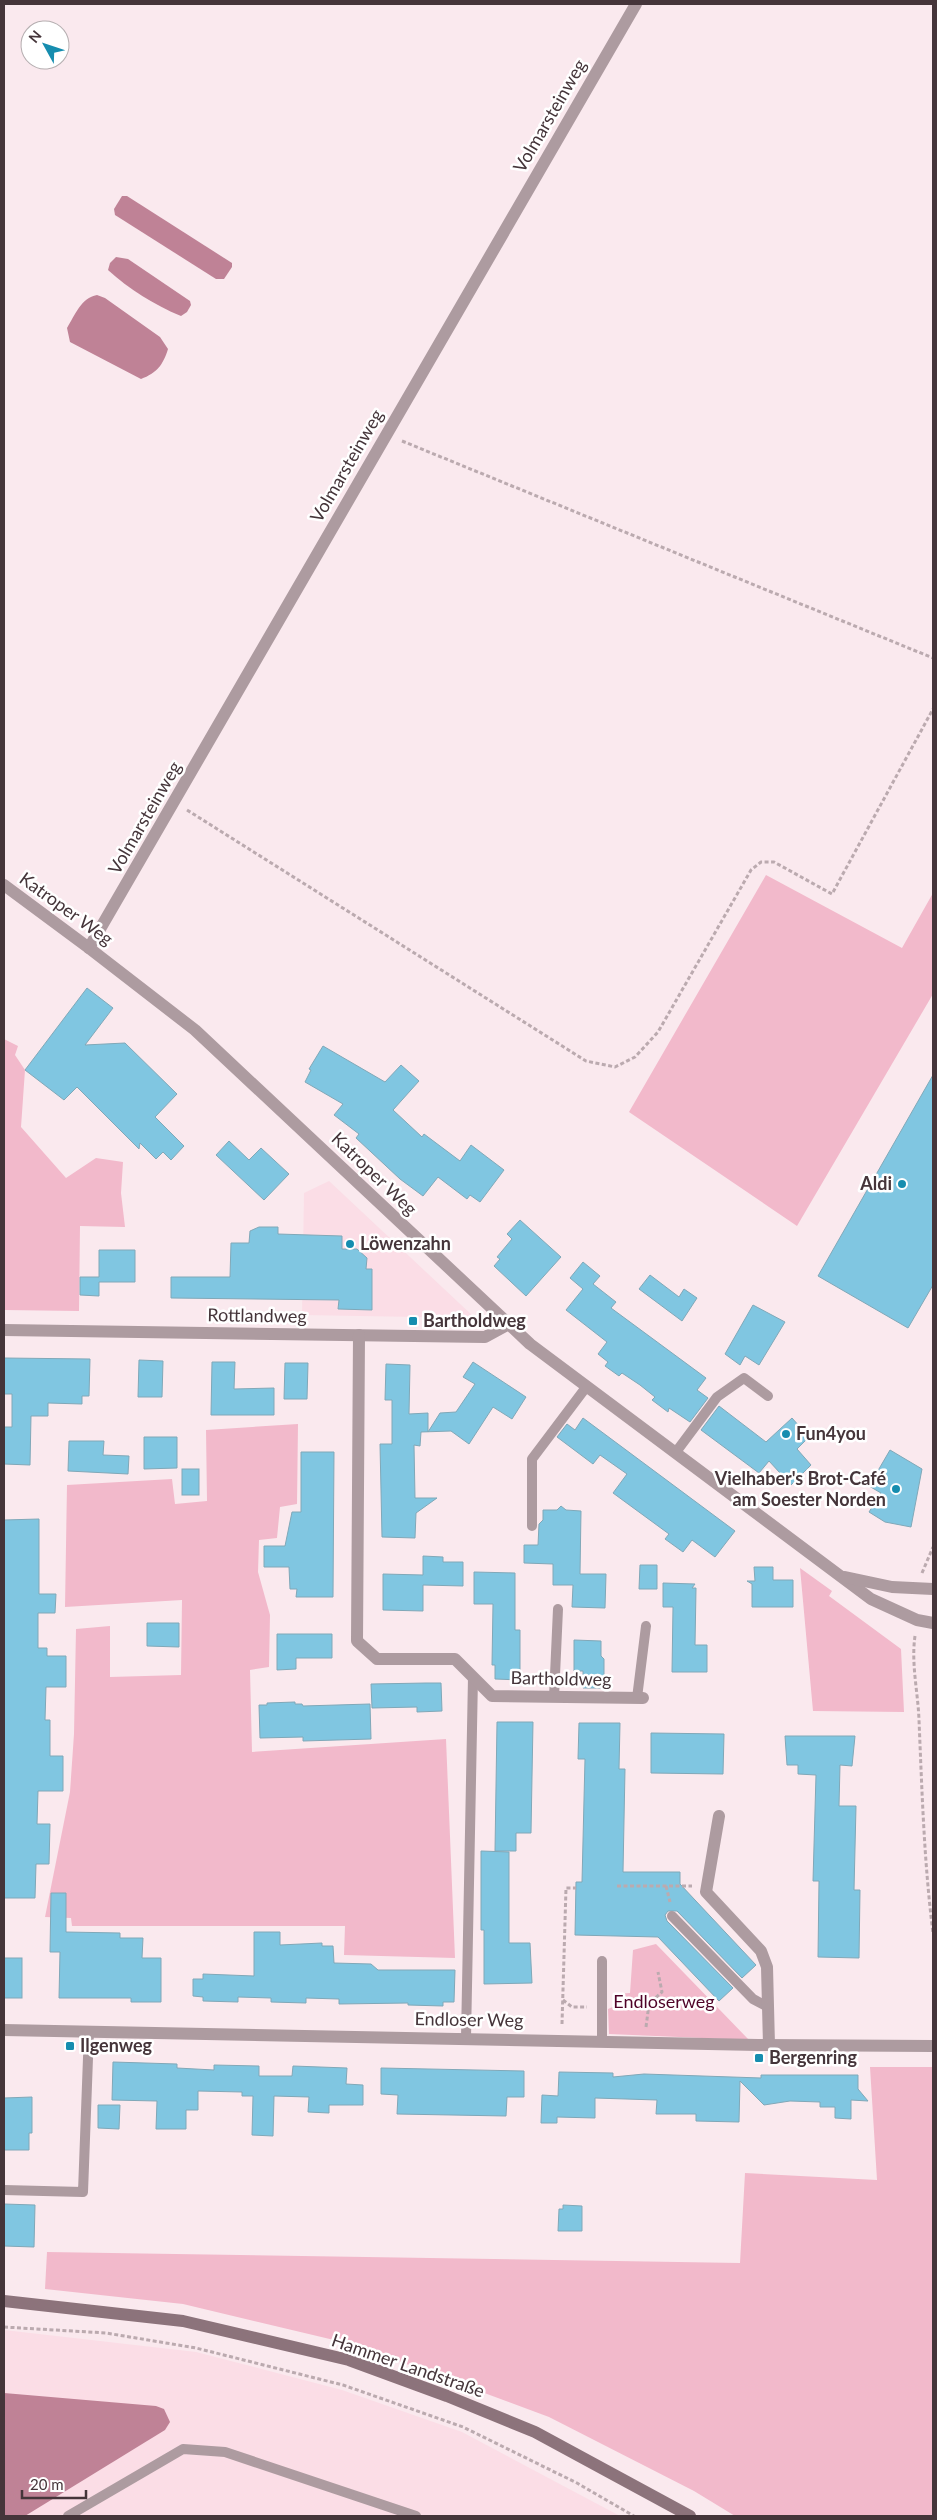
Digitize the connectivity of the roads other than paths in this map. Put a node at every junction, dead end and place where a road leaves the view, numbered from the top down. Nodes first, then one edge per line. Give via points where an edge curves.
1 (636, 4) edge
2 (4, 885) edge
3 (90, 948) junction
4 (507, 1325) junction
5 (4, 1330) edge
6 (359, 1335) junction
7 (587, 1386) junction
8 (768, 1396) dead end
9 (676, 1452) junction
10 (532, 1526) dead end
11 (842, 1577) junction
12 (927, 1589) edge
13 (558, 1609) dead end
14 (933, 1623) edge
15 (646, 1626) dead end
16 (473, 1677) junction
17 (554, 1697) junction
18 (640, 1698) joint
19 (719, 1816) dead end
20 (672, 1916) dead end
21 (602, 1961) dead end
22 (768, 2007) junction
23 (4, 2030) edge
24 (89, 2031) junction
25 (466, 2038) junction
26 (602, 2041) junction
27 (769, 2045) junction
28 (933, 2046) edge
29 (4, 2190) edge
30 (4, 2301) edge
31 (68, 2516) edge
32 (416, 2516) edge
33 (690, 2516) edge

1 - 3 street, Volmarsteinweg
2 - 3 street, Katroper Weg
3 - 4 street, Katroper Weg via 195,1030
4 - 6 street, Rottlandweg via 485,1337
4 - 7 street, Katroper Weg
5 - 6 street, Rottlandweg
6 - 16 street, Bartholdweg via 357,1641 377,1659 455,1659
7 - 9 street, Katroper Weg
7 - 10 lane via 532,1459
8 - 9 lane via 744,1378 718,1397
9 - 11 street, Katroper Weg
11 - 12 street, Katroper Weg via 892,1587
11 - 14 street, Katroper Weg via 871,1599 917,1620
13 - 17 lane
15 - 18 lane
16 - 17 street, Bartholdweg via 492,1696
16 - 25 lane
17 - 18 street, Bartholdweg
19 - 22 street via 706,1892 762,1951 767,1967
20 - 22 lane via 753,1999
21 - 26 lane
22 - 27 street
23 - 24 street, Endloser Weg
24 - 25 street, Endloser Weg
24 - 29 lane via 83,2192
25 - 26 street, Endloser Weg
26 - 27 street, Endloser Weg
27 - 28 street, Endloser Weg
30 - 33 main road, Hammer Landstraße via 183,2321 349,2360 535,2432
31 - 32 lane via 183,2449 224,2452

